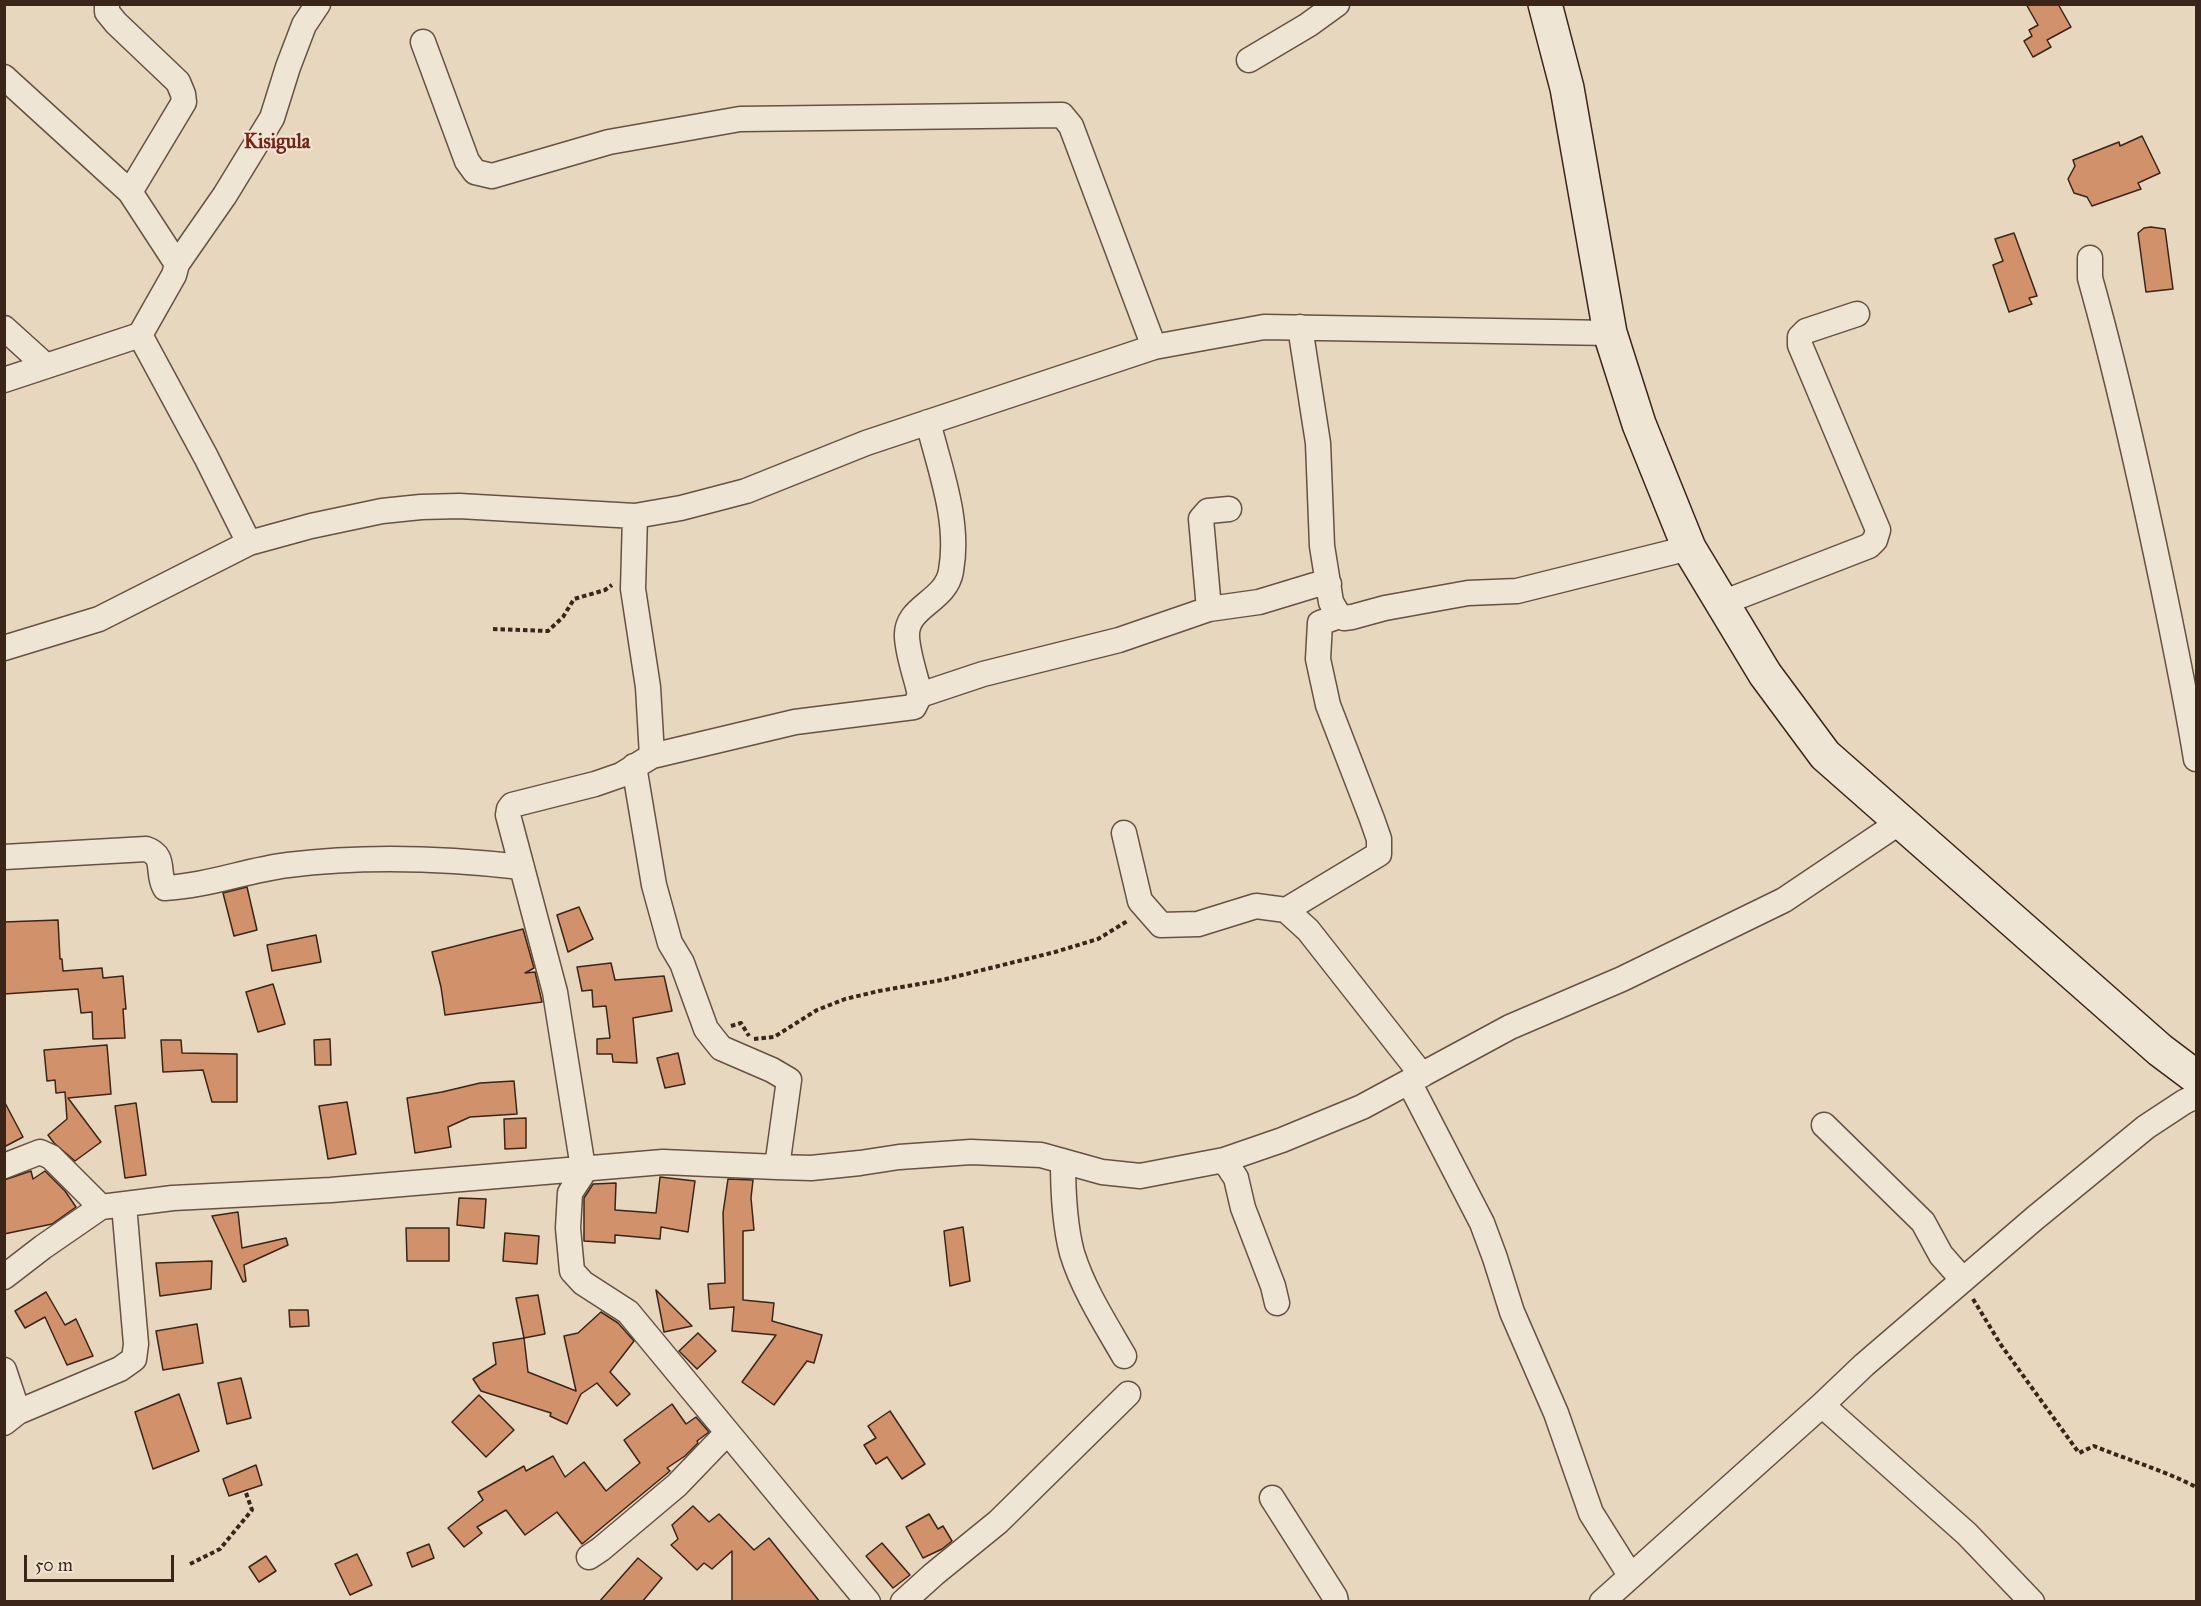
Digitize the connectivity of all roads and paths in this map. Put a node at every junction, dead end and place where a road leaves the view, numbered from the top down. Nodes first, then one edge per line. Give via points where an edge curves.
1 (107, 4) edge
2 (318, 4) edge
3 (1337, 4) edge
4 (1545, 4) edge
5 (423, 42) dead end
6 (1249, 60) dead end
7 (4, 77) edge
8 (130, 192) junction
9 (2090, 258) dead end
10 (177, 264) junction
11 (1857, 314) dead end
12 (1300, 327) junction
13 (4, 328) edge
14 (1610, 333) junction
15 (140, 335) junction
16 (1154, 347) junction
17 (46, 366) junction
18 (4, 380) edge
19 (928, 423) junction
20 (1229, 509) dead end
21 (635, 516) junction
22 (249, 543) junction
23 (1689, 548) junction
24 (633, 572) junction
25 (1329, 584) junction
26 (1722, 603) junction
27 (1209, 609) junction
28 (1338, 616) junction
29 (493, 628) dead end
30 (4, 648) edge
31 (920, 695) junction
32 (2196, 759) edge
33 (643, 761) junction
34 (1900, 822) junction
35 (1124, 834) dead end
36 (4, 857) edge
37 (522, 867) junction
38 (1140, 901) junction
39 (1286, 910) junction
40 (710, 1034) junction
41 (2196, 1077) edge
42 (1415, 1079) junction
43 (2196, 1096) edge
44 (1824, 1125) dead end
45 (1224, 1160) junction
46 (1063, 1161) junction
47 (4, 1166) edge
48 (777, 1167) junction
49 (585, 1168) junction
50 (112, 1206) junction
51 (4, 1277) edge
52 (1963, 1280) junction
53 (1277, 1304) dead end
54 (1124, 1356) dead end
55 (4, 1370) edge
56 (1128, 1394) dead end
57 (1822, 1405) junction
58 (11, 1417) edge
59 (727, 1432) junction
60 (2196, 1487) edge
61 (245, 1490) dead end
62 (1272, 1498) dead end
63 (589, 1557) dead end
64 (190, 1564) dead end
65 (1630, 1575) junction
66 (868, 1602) edge
67 (903, 1602) edge
68 (1336, 1602) edge
69 (1602, 1602) edge
70 (2032, 1602) edge

1 - 8 street via 107,12 116,23 178,82 183,93 184,102
2 - 10 street via 304,25 272,118
3 - 6 street
4 - 14 street via 1567,88
5 - 16 street via 467,161 475,172 492,176 609,142 740,119 1062,116 1071,126
7 - 8 street
8 - 10 street
9 - 32 street via 2090,278 2149,516
10 - 15 street
11 - 26 street via 1806,331 1800,337 1800,345 1878,530 1875,540 1869,546
12 - 14 street
12 - 16 street via 1264,327
12 - 25 street via 1318,443 1322,546
13 - 17 street
14 - 23 street via 1639,424
15 - 17 street
15 - 22 street
16 - 19 street
17 - 18 street
19 - 21 street via 746,491
19 - 31 street via 950,508 954,544 951,573 945,587 914,614 908,625 907,637
20 - 27 street via 1208,511 1201,519
21 - 22 street via 421,507 372,513
21 - 24 street
22 - 30 street via 99,619
23 - 26 street
23 - 28 street via 1517,591 1468,593 1352,618
24 - 29 path via 605,590 574,599 548,631
24 - 33 street via 648,687
25 - 27 street via 1259,602
25 - 28 street
26 - 34 street via 1765,674 1825,755
27 - 31 street via 1119,640 983,674
28 - 39 street via 1320,623 1318,659 1328,705 1379,839 1379,854
31 - 33 street via 914,707 795,722
33 - 37 street via 595,784 512,805 508,815
33 - 40 street via 649,864 670,943
34 - 41 street via 2160,1050
34 - 42 street via 1784,900 1622,979 1510,1027
35 - 38 street
36 - 37 street via 146,849 158,857 165,888 285,865 347,858 445,860
37 - 49 street via 555,992
38 - 39 street via 1161,925 1198,924 1256,906
38 - 40 path via 1132,918 1098,939 942,980 845,999 817,1010 774,1036 750,1039 741,1023
39 - 42 street via 1308,930
40 - 48 street via 721,1048 789,1080
42 - 45 street via 1342,1115
42 - 65 street via 1482,1223 1512,1312 1560,1422 1591,1513
43 - 52 street via 2146,1127
44 - 52 street via 1923,1222 1941,1255
45 - 46 street via 1140,1176 1102,1172
45 - 53 street via 1236,1178
46 - 48 street via 1041,1155 970,1152 811,1168
46 - 54 street via 1072,1253
47 - 50 street via 40,1152 51,1156
48 - 49 street via 663,1162
49 - 50 street via 331,1190 173,1198
49 - 59 street via 570,1193 572,1270 583,1283 628,1312
50 - 51 street via 43,1247
50 - 58 street via 136,1344 134,1359 120,1370 59,1393
52 - 57 street
52 - 60 path via 2001,1345 2079,1453 2094,1446
55 - 58 street
56 - 67 street via 998,1522
57 - 65 street
57 - 70 street via 1967,1534
59 - 63 street via 677,1485
59 - 66 street
61 - 64 path via 252,1510 220,1549
62 - 68 street
65 - 69 street

